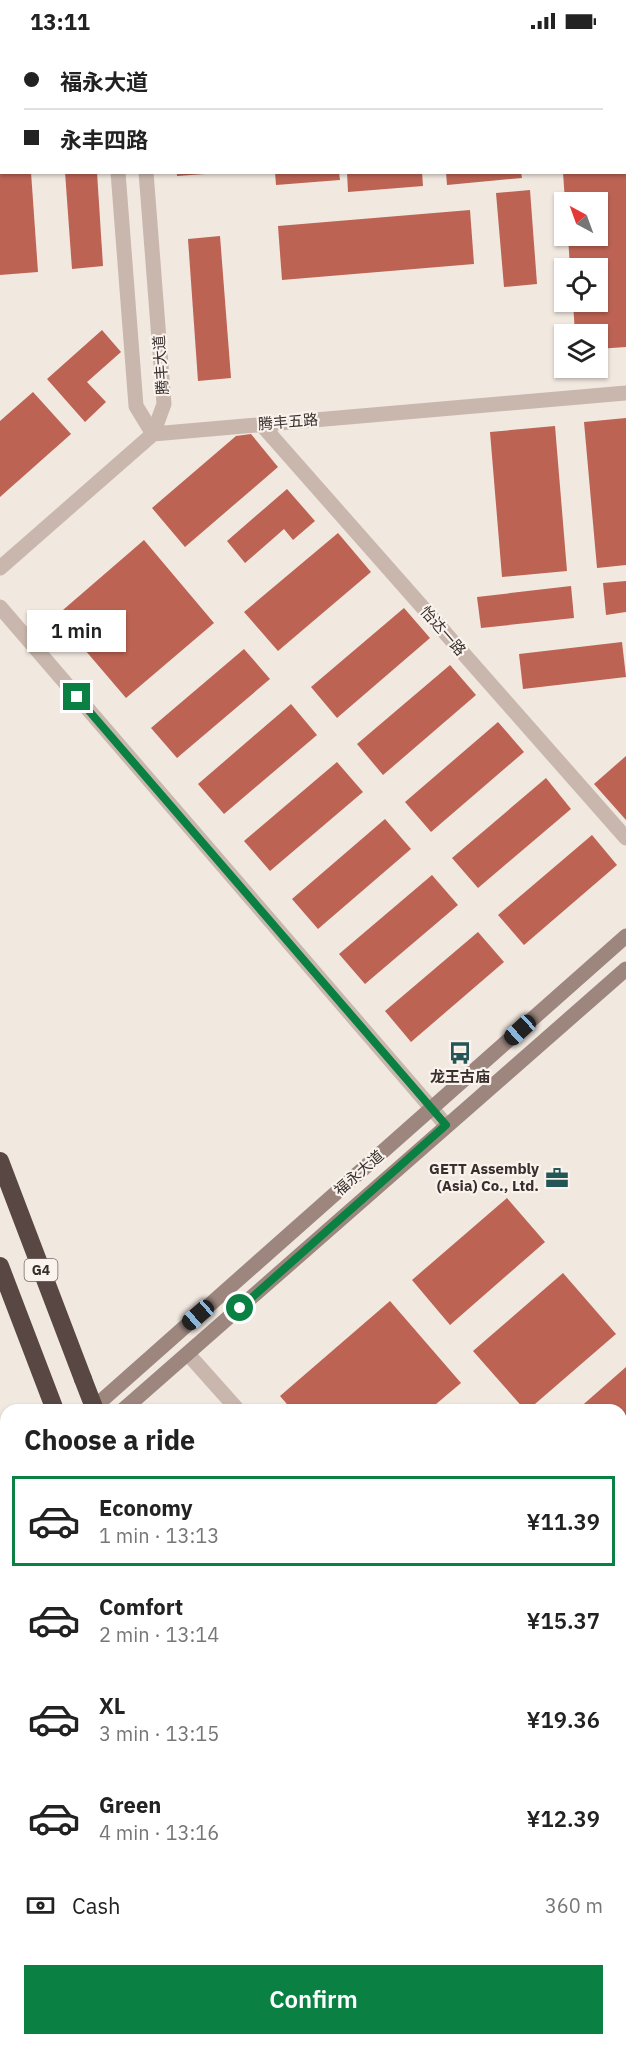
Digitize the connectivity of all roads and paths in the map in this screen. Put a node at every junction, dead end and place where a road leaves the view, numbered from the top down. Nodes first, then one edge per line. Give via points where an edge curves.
1 (118, 174) edge
2 (146, 174) edge
3 (626, 393) edge
4 (261, 424) junction
5 (153, 434) junction
6 (0, 568) edge
7 (0, 607) edge
8 (626, 838) edge
9 (626, 936) edge
10 (626, 969) edge
11 (431, 1109) junction
12 (446, 1125) junction
13 (0, 1161) edge
14 (0, 1266) edge
15 (188, 1354) junction
16 (53, 1404) edge
17 (93, 1404) edge
18 (98, 1404) edge
19 (130, 1404) edge
20 (233, 1404) edge

1 - 5 street, 腾丰大道 via 136,406
2 - 5 street, 腾丰大道 via 164,404
3 - 4 street, 腾丰五路
4 - 5 street, 腾丰五路
4 - 8 street, 怡达一路
5 - 6 street
7 - 11 street
9 - 11 main road, 福永大道
10 - 12 main road, 福永大道
11 - 12 street
11 - 18 main road, 福永大道
12 - 15 main road, 福永大道
13 - 17 highway, G4, bridge
14 - 16 highway, G4
15 - 19 main road, 福永大道
15 - 20 street

